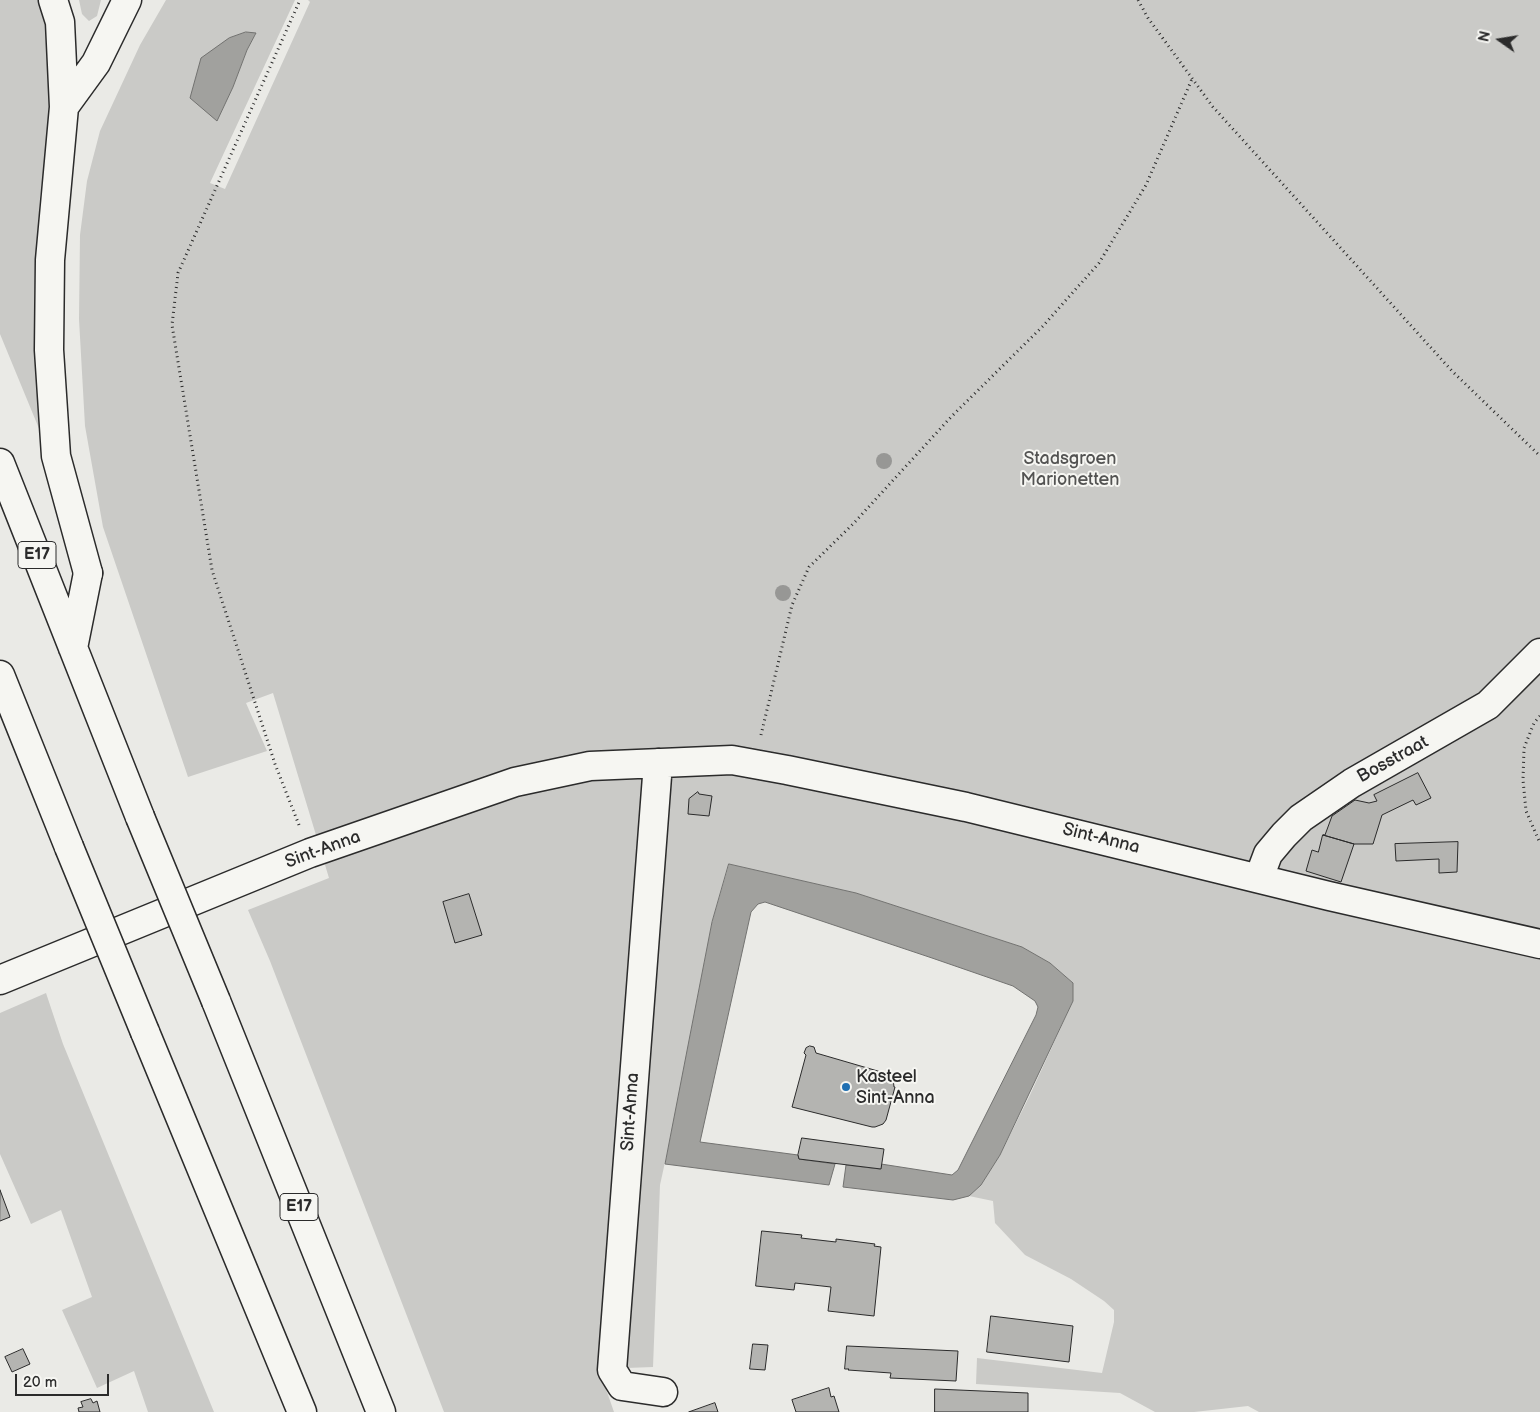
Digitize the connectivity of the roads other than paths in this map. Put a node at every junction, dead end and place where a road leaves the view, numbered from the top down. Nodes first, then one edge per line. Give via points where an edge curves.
1 (53, 0) edge
2 (127, 0) edge
3 (64, 108) junction
4 (0, 463) edge
5 (74, 648) junction
6 (1540, 654) edge
7 (0, 675) edge
8 (658, 763) junction
9 (1259, 878) junction
10 (1540, 944) edge
11 (0, 980) edge
12 (663, 1392) dead end
13 (302, 1412) edge
14 (381, 1412) edge

1 - 3 main road via 60,22
2 - 3 main road via 96,63
3 - 5 main road via 50,260 49,350 56,456 88,573
4 - 5 main road, E17
5 - 14 main road, E17, bridge
6 - 9 main road, Bosstraat via 1488,705 1352,783 1301,818 1268,854
7 - 13 main road, bridge
8 - 9 main road, Sint-Anna via 732,760 754,764 966,807
8 - 11 main road, Sint-Anna via 590,766 515,782 310,853
8 - 12 main road, Sint-Anna via 612,1370 622,1386
9 - 10 main road, Sint-Anna

